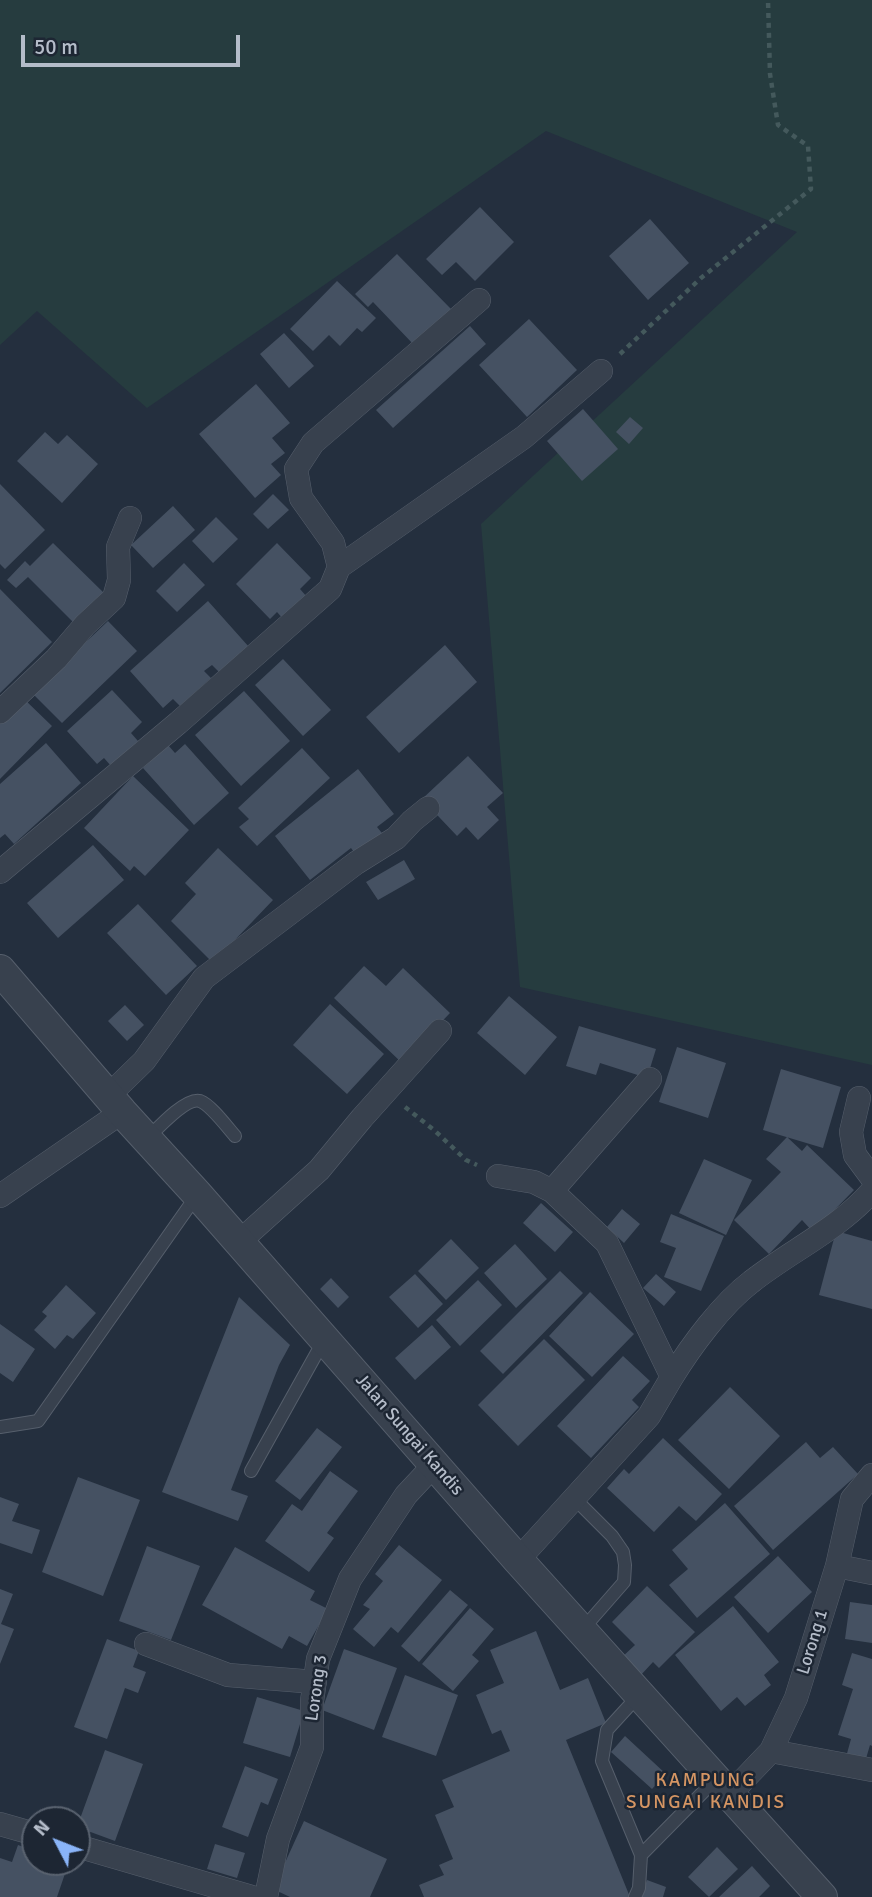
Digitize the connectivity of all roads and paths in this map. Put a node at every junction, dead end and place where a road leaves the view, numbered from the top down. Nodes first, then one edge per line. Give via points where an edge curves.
1 (768, 0) edge
2 (479, 300) dead end
3 (601, 371) joint
4 (130, 518) dead end
5 (339, 567) junction
6 (0, 712) edge
7 (428, 808) dead end
8 (0, 872) edge
9 (0, 970) edge
10 (440, 1031) dead end
11 (650, 1079) dead end
12 (385, 1092) junction
13 (859, 1098) dead end
14 (116, 1104) junction
15 (235, 1136) dead end
16 (147, 1139) junction
17 (498, 1176) joint
18 (872, 1178) edge
19 (552, 1191) junction
20 (872, 1191) edge
21 (197, 1194) junction
22 (0, 1196) edge
23 (239, 1242) junction
24 (325, 1339) junction
25 (671, 1377) junction
26 (0, 1427) edge
27 (435, 1464) junction
28 (251, 1471) dead end
29 (872, 1475) edge
30 (574, 1498) junction
31 (518, 1560) junction
32 (837, 1566) junction
33 (872, 1573) edge
34 (582, 1631) junction
35 (146, 1644) dead end
36 (315, 1682) junction
37 (639, 1695) junction
38 (771, 1751) junction
39 (872, 1770) edge
40 (722, 1788) junction
41 (0, 1824) edge
42 (21, 1830) edge
43 (91, 1850) edge
44 (640, 1856) junction
45 (252, 1897) edge
46 (265, 1897) edge
47 (635, 1897) edge
48 (822, 1897) edge

1 - 3 path via 770,74 778,125 808,146 811,189 701,278
2 - 5 street via 313,443 296,469 302,498 333,543
3 - 5 street via 524,437
4 - 6 street via 118,547 119,580 114,598
5 - 8 street via 330,589
7 - 14 street via 396,838 204,978
9 - 14 street, Jalan Sungai Kandis
10 - 12 street
11 - 19 street
12 - 17 path via 466,1160
12 - 23 street via 319,1170
13 - 18 street via 851,1132 855,1155
14 - 16 street, Jalan Sungai Kandis
14 - 22 street
15 - 16 lane via 212,1110 195,1100
16 - 21 street, Jalan Sungai Kandis
17 - 19 street via 534,1182
19 - 25 street via 607,1244
20 - 25 street via 813,1240 750,1283 716,1317
21 - 23 street, Jalan Sungai Kandis
21 - 26 lane via 38,1421
23 - 24 street, Jalan Sungai Kandis
24 - 27 street, Jalan Sungai Kandis
24 - 28 lane
25 - 30 street via 649,1416
27 - 31 street, Jalan Sungai Kandis
27 - 36 street, Lorong 3 via 406,1495 350,1578 318,1659
29 - 32 street, Lorong 1 via 852,1499
30 - 31 street
30 - 34 lane via 612,1536 625,1565 624,1582
31 - 34 street, Jalan Sungai Kandis
32 - 33 street
32 - 38 street, Lorong 1 via 796,1698
34 - 37 street, Jalan Sungai Kandis
35 - 36 street via 228,1675
36 - 46 street, Lorong 3 via 312,1747 278,1839
37 - 40 street, Jalan Sungai Kandis
37 - 44 lane via 607,1730 602,1761
38 - 39 street
38 - 40 street, Lorong 1
40 - 44 lane
40 - 48 street, Jalan Sungai Kandis
41 - 42 street
43 - 45 street
44 - 47 lane

